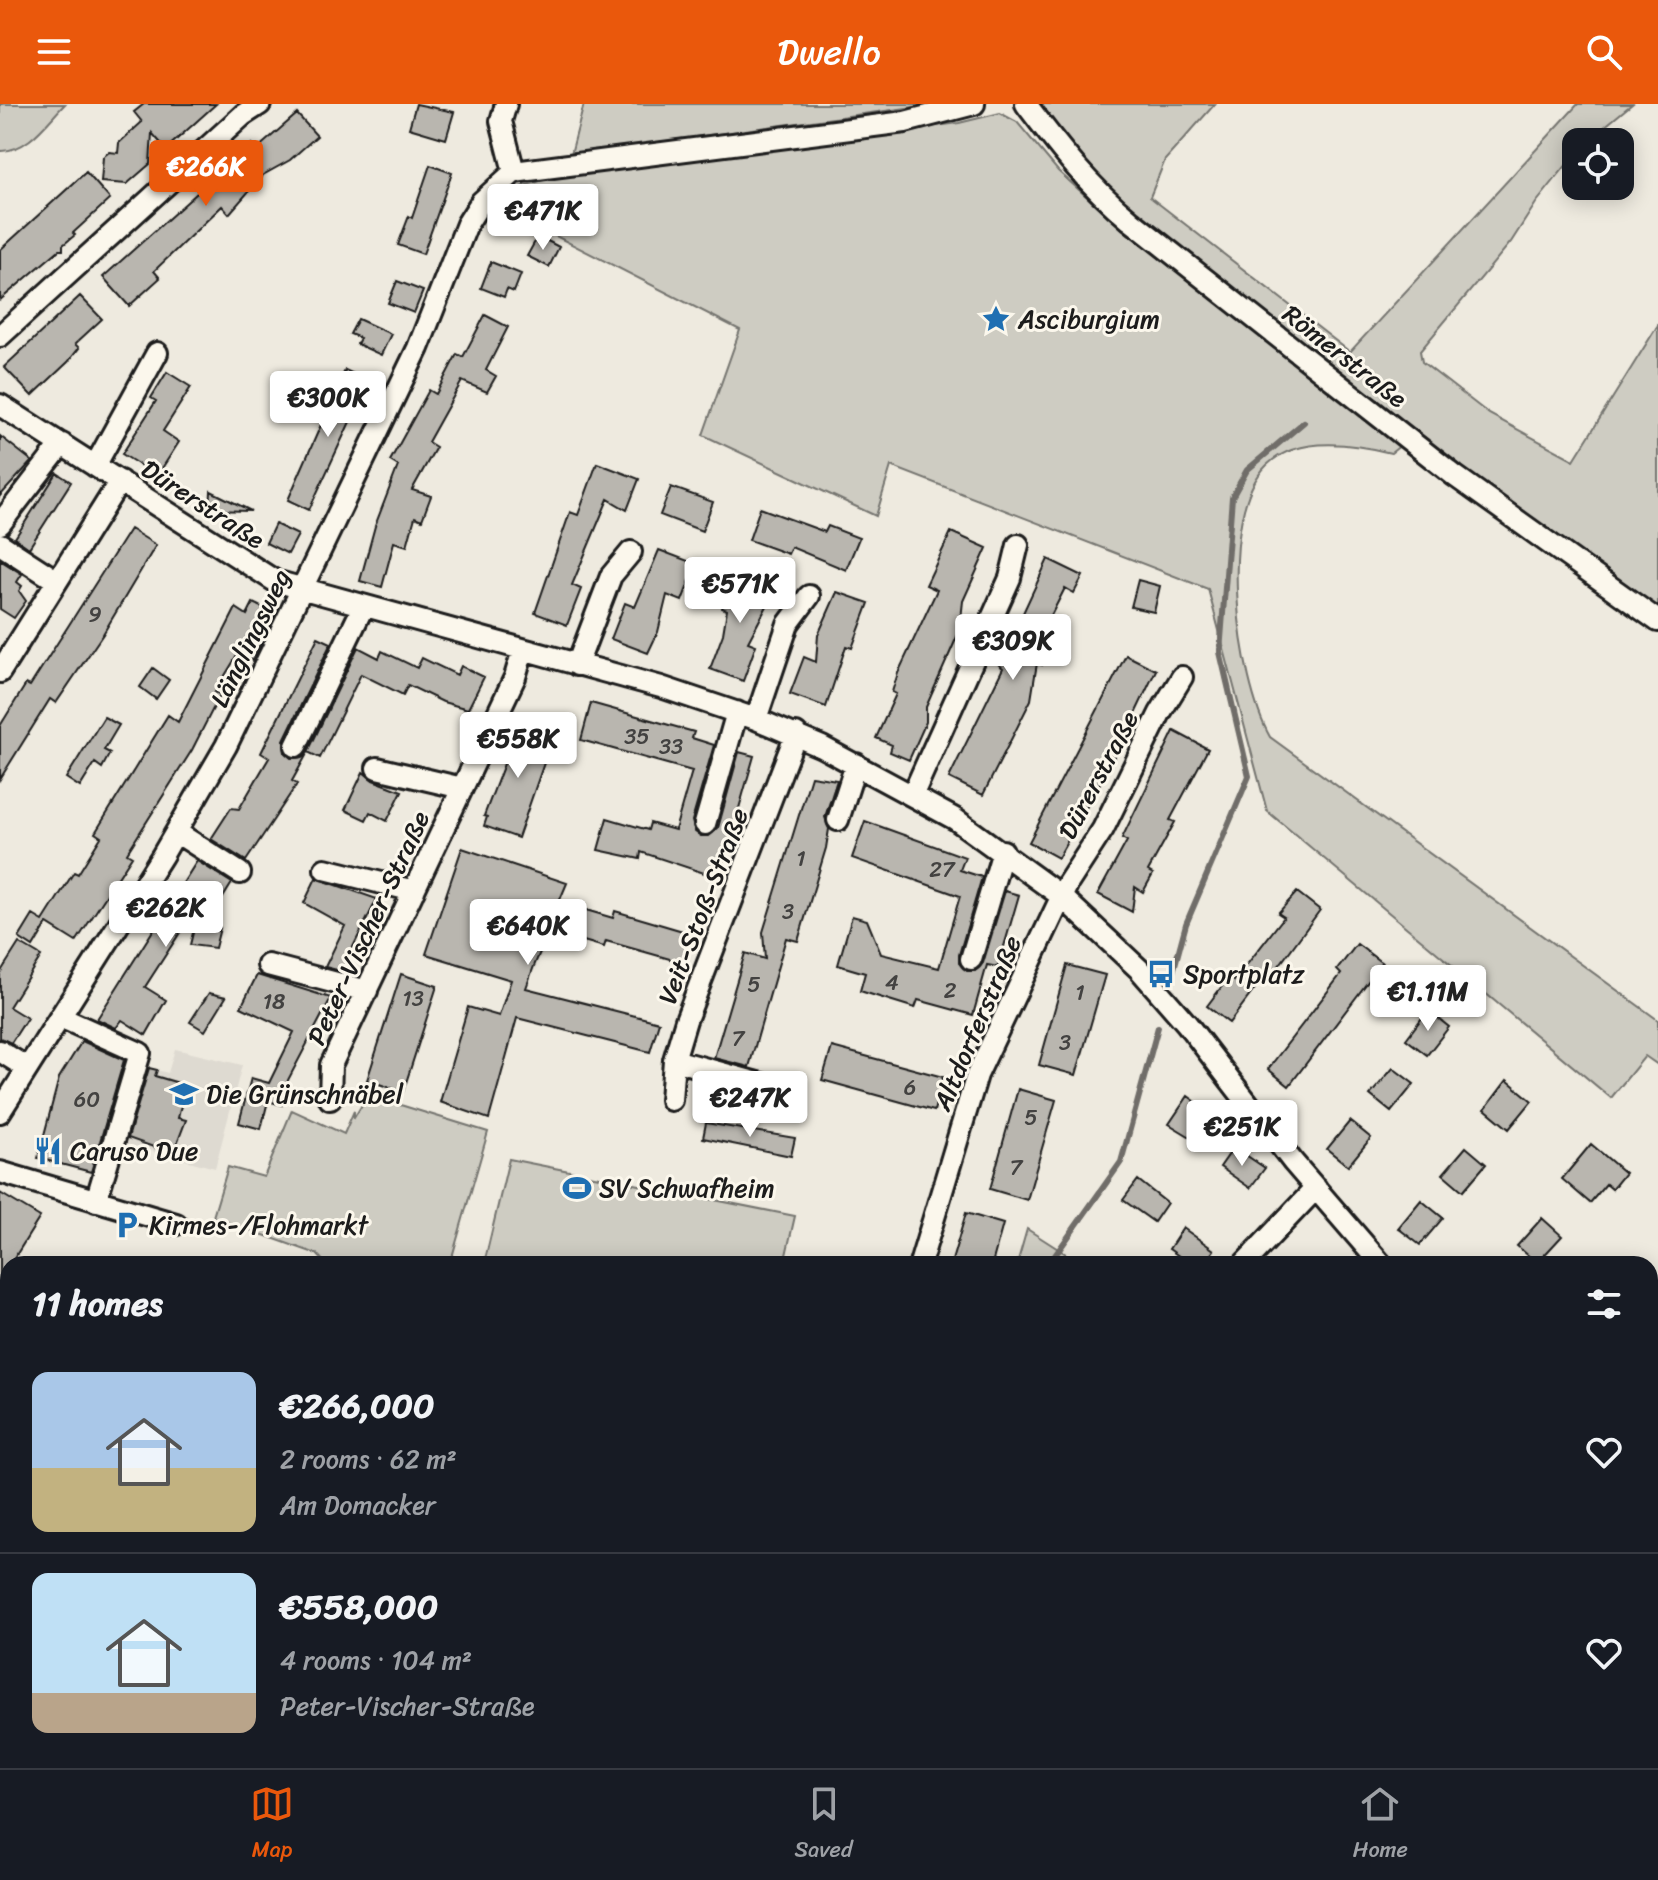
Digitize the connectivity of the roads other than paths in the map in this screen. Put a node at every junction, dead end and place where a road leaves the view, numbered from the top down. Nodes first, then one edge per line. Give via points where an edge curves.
1 (260, 104) edge
2 (974, 104) edge
3 (1026, 104) edge
4 (499, 110) edge
5 (514, 172) junction
6 (0, 336) edge
7 (157, 353) dead end
8 (0, 405) edge
9 (62, 444) junction
10 (95, 466) junction
11 (120, 481) junction
12 (0, 524) edge
13 (0, 544) edge
14 (1018, 545) dead end
15 (631, 552) dead end
16 (57, 581) junction
17 (303, 590) junction
18 (809, 596) dead end
19 (363, 607) junction
20 (1658, 621) edge
21 (523, 650) junction
22 (577, 665) junction
23 (2, 666) edge
24 (1182, 677) dead end
25 (747, 716) junction
26 (796, 734) junction
27 (296, 746) dead end
28 (856, 764) junction
29 (377, 768) dead end
30 (462, 788) junction
31 (913, 794) junction
32 (838, 820) dead end
33 (705, 824) dead end
34 (176, 832) junction
35 (1003, 851) junction
36 (325, 869) dead end
37 (240, 873) dead end
38 (414, 891) junction
39 (1061, 896) junction
40 (971, 959) dead end
41 (268, 965) dead end
42 (367, 991) junction
43 (60, 1017) junction
44 (0, 1051) edge
45 (674, 1060) junction
46 (27, 1068) junction
47 (788, 1086) dead end
48 (330, 1099) dead end
49 (671, 1100) dead end
50 (0, 1112) edge
51 (0, 1172) edge
52 (1316, 1188) junction
53 (96, 1201) junction
54 (176, 1224) dead end
55 (922, 1256) edge
56 (1252, 1256) edge
57 (1374, 1256) edge

1 - 6 street
2 - 5 street via 905,122
3 - 20 street, Römerstraße via 1093,189 1130,220 1455,476
4 - 5 street
5 - 17 street, Länglingsweg via 481,202 467,224 418,348
7 - 10 street
8 - 9 street, Dürerstraße
9 - 10 street, Dürerstraße
9 - 12 street
10 - 11 street, Dürerstraße
11 - 16 street
11 - 17 street, Dürerstraße via 275,581
13 - 16 street
14 - 31 street via 1010,578
15 - 22 street via 611,576
16 - 23 street
17 - 19 street, Dürerstraße
17 - 34 street, Länglingsweg via 226,746
18 - 25 street via 788,624
19 - 21 street, Dürerstraße
19 - 27 street
21 - 22 street, Dürerstraße
21 - 30 street, Peter-Vischer-Straße
22 - 25 street, Dürerstraße
24 - 39 street, Dürerstraße via 1103,829
25 - 26 street, Dürerstraße
25 - 33 street
26 - 28 street, Dürerstraße
26 - 45 street, Veit-Stoß-Straße
28 - 31 street, Dürerstraße
28 - 32 street
29 - 30 street
30 - 38 street, Peter-Vischer-Straße
31 - 35 street, Dürerstraße
34 - 37 street
34 - 43 street, Länglingsweg
35 - 39 street, Dürerstraße
35 - 40 street
36 - 38 street
38 - 42 street, Peter-Vischer-Straße
39 - 52 street, Dürerstraße via 1109,938 1187,1024
39 - 55 street, Altdorferstraße via 977,1075 934,1197
41 - 42 street
42 - 48 street, Peter-Vischer-Straße via 331,1065
43 - 46 street, Länglingsweg
43 - 53 street via 140,1053
44 - 46 street
45 - 47 street via 787,1091
45 - 49 street, Veit-Stoß-Straße
46 - 50 street, Länglingsweg
51 - 53 street
52 - 56 street
52 - 57 street, Dürerstraße
53 - 54 street

